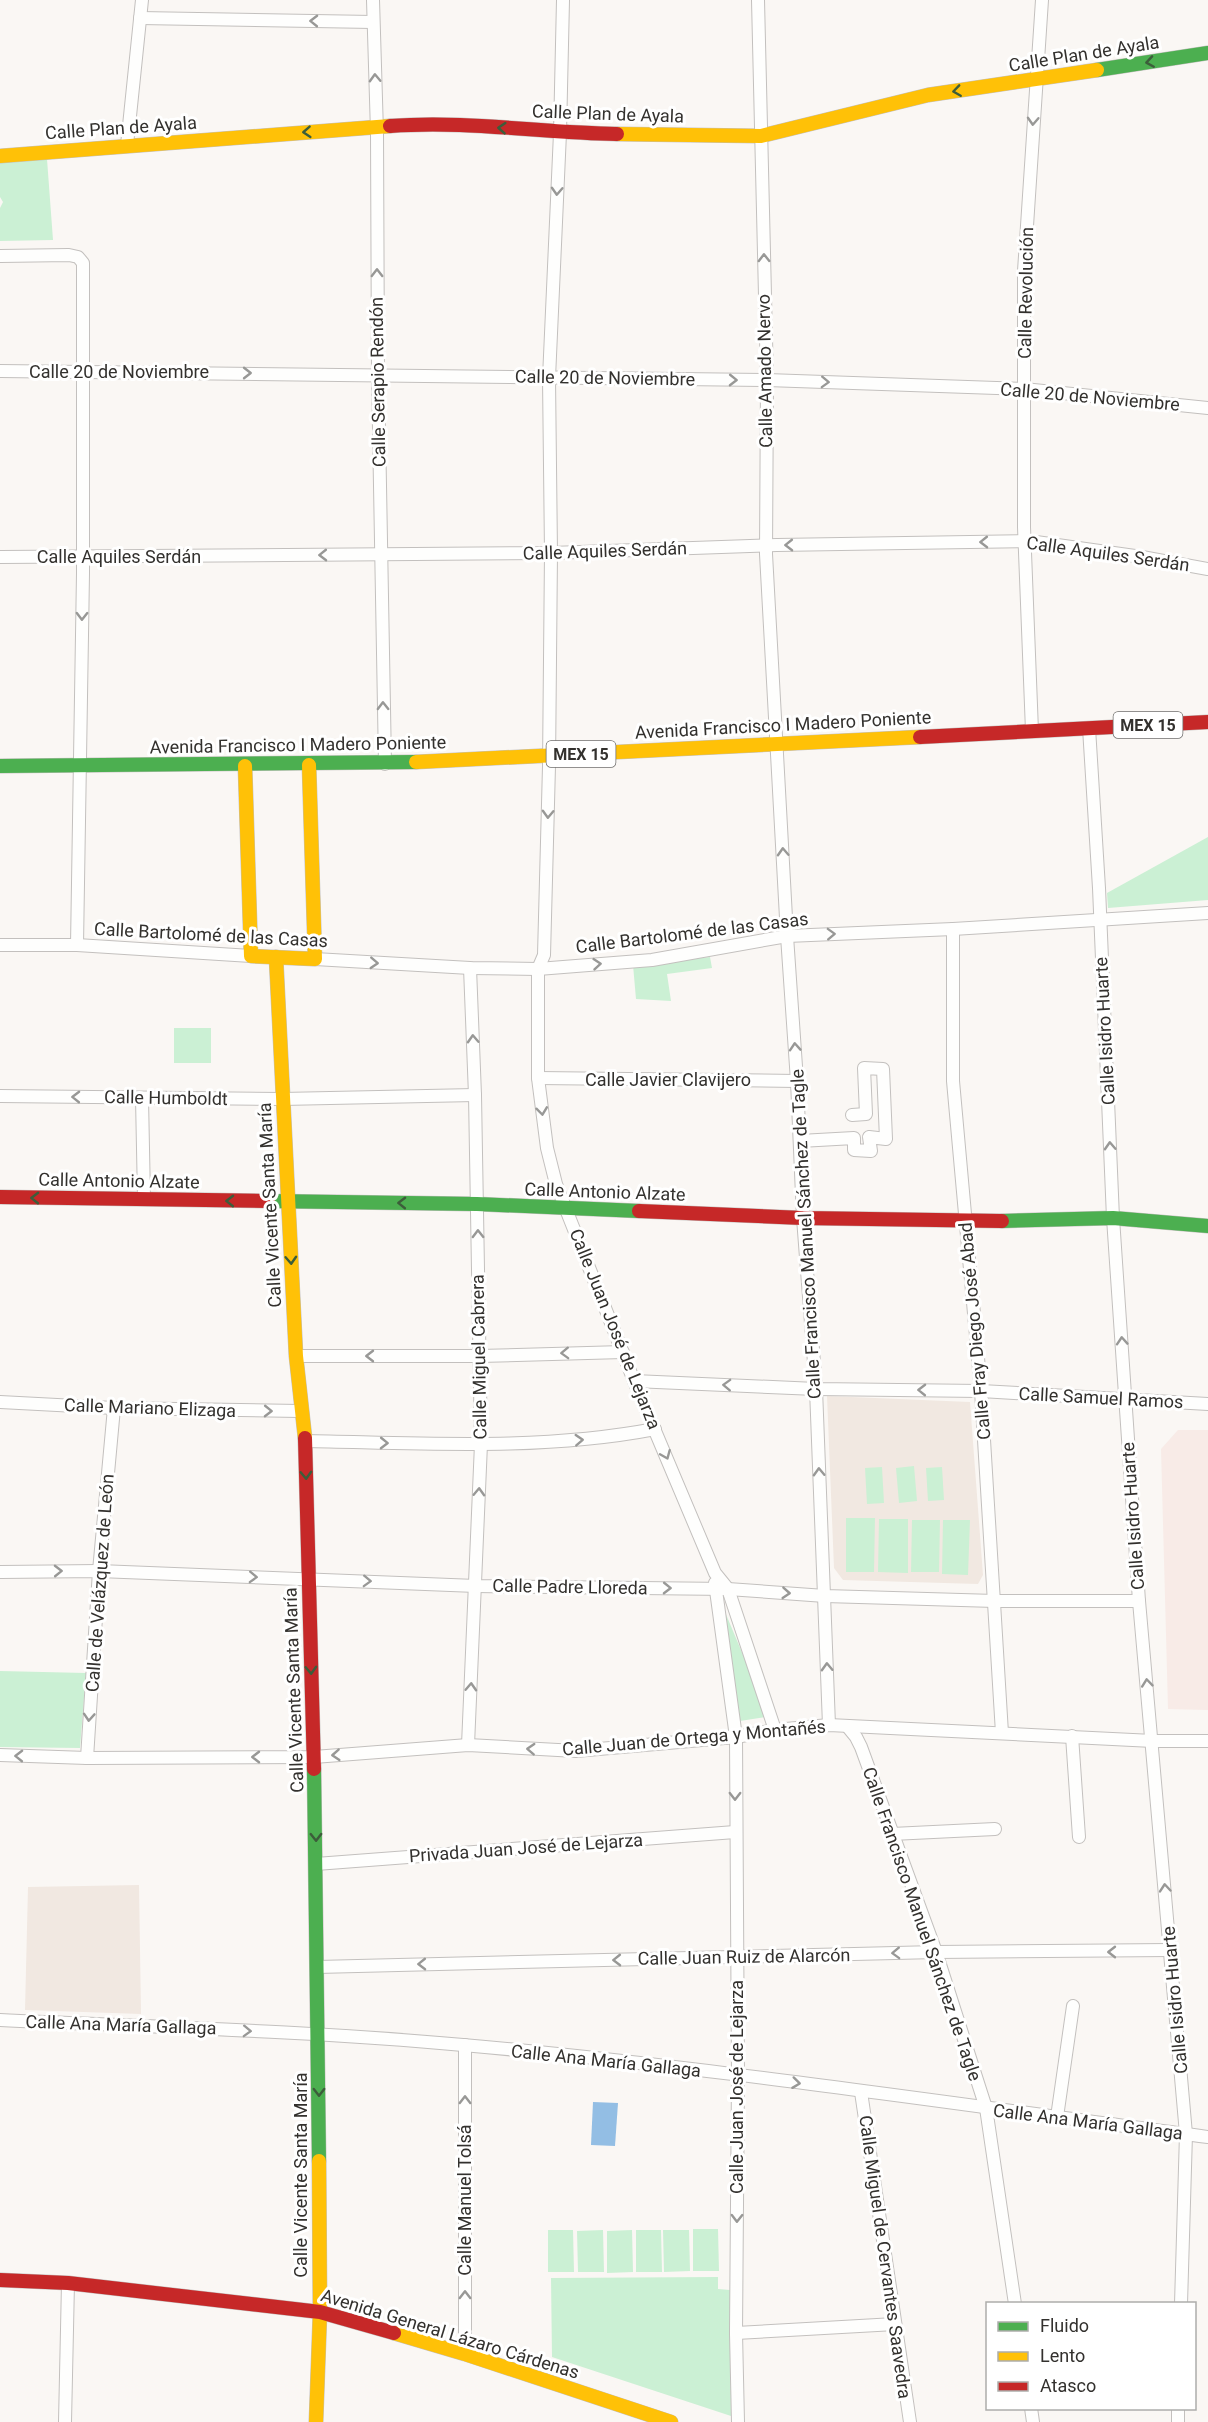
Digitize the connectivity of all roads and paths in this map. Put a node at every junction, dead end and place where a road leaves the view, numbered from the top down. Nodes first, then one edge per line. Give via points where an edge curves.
1 (142, 0) edge
2 (373, 0) edge
3 (563, 0) edge
4 (758, 0) edge
5 (1042, 0) edge
6 (140, 18) junction
7 (373, 22) junction
8 (1208, 53) edge
9 (1035, 79) junction
10 (376, 127) junction
11 (560, 132) junction
12 (760, 136) junction
13 (127, 145) junction
14 (0, 156) edge
15 (0, 256) edge
16 (0, 371) edge
17 (84, 372) junction
18 (378, 374) junction
19 (549, 378) junction
20 (767, 380) junction
21 (1024, 389) junction
22 (1208, 408) edge
23 (1025, 541) junction
24 (766, 546) junction
25 (551, 553) junction
26 (381, 554) junction
27 (0, 557) edge
28 (82, 558) junction
29 (1208, 569) edge
30 (1208, 722) edge
31 (1089, 728) junction
32 (1032, 730) junction
33 (776, 743) junction
34 (549, 755) junction
35 (385, 764) junction
36 (309, 765) junction
37 (0, 766) edge
38 (245, 766) junction
39 (78, 767) junction
40 (1208, 913) edge
41 (1100, 920) junction
42 (953, 929) junction
43 (787, 936) junction
44 (0, 945) edge
45 (77, 945) junction
46 (251, 956) junction
47 (276, 957) junction
48 (315, 959) junction
49 (470, 968) junction
50 (538, 969) junction
51 (538, 1078) junction
52 (797, 1081) junction
53 (475, 1095) junction
54 (0, 1096) edge
55 (142, 1098) junction
56 (282, 1099) junction
57 (852, 1115) dead end
58 (800, 1141) junction
59 (0, 1197) edge
60 (144, 1199) junction
61 (288, 1201) junction
62 (477, 1204) junction
63 (566, 1208) junction
64 (803, 1218) junction
65 (1113, 1218) junction
66 (966, 1222) junction
67 (1208, 1226) edge
68 (623, 1352) junction
69 (296, 1356) junction
70 (479, 1356) junction
71 (634, 1382) junction
72 (816, 1389) junction
73 (981, 1391) junction
74 (1125, 1400) junction
75 (0, 1402) edge
76 (1208, 1404) edge
77 (114, 1408) junction
78 (300, 1411) junction
79 (655, 1429) junction
80 (305, 1441) junction
81 (481, 1444) junction
82 (99, 1571) junction
83 (0, 1572) edge
84 (308, 1579) junction
85 (476, 1586) junction
86 (722, 1589) junction
87 (825, 1596) junction
88 (995, 1601) junction
89 (1139, 1601) junction
90 (829, 1725) junction
91 (847, 1726) junction
92 (775, 1731) junction
93 (1002, 1733) junction
94 (1072, 1736) junction
95 (736, 1737) junction
96 (1153, 1741) junction
97 (1208, 1741) edge
98 (468, 1745) junction
99 (0, 1755) edge
100 (314, 1757) junction
101 (87, 1758) junction
102 (995, 1829) dead end
103 (735, 1832) junction
104 (892, 1834) junction
105 (1078, 1837) dead end
106 (316, 1864) junction
107 (1170, 1950) junction
108 (936, 1952) junction
109 (737, 1957) junction
110 (317, 1967) junction
111 (1073, 2006) dead end
112 (0, 2020) edge
113 (319, 2034) junction
114 (465, 2045) junction
115 (738, 2076) junction
116 (861, 2092) junction
117 (986, 2108) junction
118 (1057, 2118) junction
119 (1186, 2134) junction
120 (1208, 2137) edge
121 (0, 2280) edge
122 (68, 2283) junction
123 (1015, 2302) edge
124 (1181, 2302) edge
125 (320, 2312) junction
126 (895, 2324) junction
127 (736, 2332) junction
128 (465, 2354) junction
129 (65, 2422) edge
130 (316, 2422) edge
131 (671, 2422) edge
132 (738, 2422) edge
133 (910, 2422) edge

1 - 6 street
2 - 7 street, Calle Serapio Rendón
3 - 11 street, Calle Juan José de Lejarza
4 - 12 street, Calle Amado Nervo
5 - 9 street, Calle Revolución
7 -> 6 street
6 - 13 street
10 -> 7 street, Calle Serapio Rendón
8 -> 9 street, Calle Plan de Ayala
9 -> 12 street, Calle Plan de Ayala via 928,95
9 -> 21 street, Calle Revolución via 1024,271
11 -> 10 street, Calle Plan de Ayala via 431,123
10 -> 13 street, Calle Plan de Ayala
18 -> 10 street, Calle Serapio Rendón
11 - 12 street, Calle Plan de Ayala
11 -> 19 street, Calle Juan José de Lejarza
20 -> 12 street, Calle Amado Nervo
13 - 14 street, Calle Plan de Ayala
15 - 17 street via 69,255 83,263
16 - 17 street, Calle 20 de Noviembre
17 -> 18 street, Calle 20 de Noviembre
17 - 28 street
18 - 19 street, Calle 20 de Noviembre
18 - 26 street, Calle Serapio Rendón
19 -> 20 street, Calle 20 de Noviembre
19 - 25 street, Calle Juan José de Lejarza
20 -> 21 street, Calle 20 de Noviembre
20 - 24 street, Calle Amado Nervo
21 - 22 street, Calle 20 de Noviembre
21 - 23 street, Calle Revolución
23 -> 24 street, Calle Aquiles Serdán
23 - 29 street, Calle Aquiles Serdán
23 - 32 street, Calle Revolución
24 - 25 street, Calle Aquiles Serdán
24 - 33 street, Calle Amado Nervo
25 - 26 street, Calle Aquiles Serdán
25 - 34 street, Calle Juan José de Lejarza
26 -> 28 street, Calle Aquiles Serdán
35 -> 26 street, Calle Serapio Rendón
27 - 28 street, Calle Aquiles Serdán
28 -> 39 street
30 - 31 street, Avenida Francisco I Madero Poniente / MEX 15
31 - 32 street, Avenida Francisco I Madero Poniente / MEX 15
31 - 41 street, Calle Isidro Huarte
32 - 33 street, Avenida Francisco I Madero Poniente / MEX 15
33 - 34 street, Avenida Francisco I Madero Poniente / MEX 15
43 -> 33 street, Calle Francisco Manuel Sánchez de Tagle
34 - 35 street, Avenida Francisco I Madero Poniente / MEX 15
34 -> 50 street, Calle Juan José de Lejarza via 544,955
35 - 36 street, Avenida Francisco I Madero Poniente / MEX 15
36 - 38 street, Avenida Francisco I Madero Poniente / MEX 15
36 - 48 street
37 - 39 street, Avenida Francisco I Madero Poniente / MEX 15
38 - 39 street, Avenida Francisco I Madero Poniente / MEX 15
38 - 46 street
39 - 45 street
40 - 41 street, Calle Bartolomé de las Casas
41 - 42 street, Calle Bartolomé de las Casas
65 -> 41 street, Calle Isidro Huarte
43 -> 42 street, Calle Bartolomé de las Casas
42 - 66 street, Calle Fray Diego José Abad via 953,1081
50 -> 43 street, Calle Bartolomé de las Casas via 652,960
52 -> 43 street, Calle Francisco Manuel Sánchez de Tagle
44 - 45 street, Calle Bartolomé de las Casas
45 - 46 street, Calle Bartolomé de las Casas
46 - 47 street, Calle Bartolomé de las Casas
47 - 48 street, Calle Bartolomé de las Casas
47 - 56 street, Calle Vicente Santa María
48 -> 49 street, Calle Bartolomé de las Casas
49 - 50 street, Calle Bartolomé de las Casas
53 -> 49 street, Calle Miguel Cabrera
50 - 51 street, Calle Juan José de Lejarza
51 - 52 street, Calle Javier Clavijero
51 -> 63 street, Calle Juan José de Lejarza via 547,1148
52 - 58 street, Calle Francisco Manuel Sánchez de Tagle
53 - 56 street, Calle Humboldt
53 - 62 street, Calle Miguel Cabrera
55 -> 54 street, Calle Humboldt
55 - 56 street, Calle Humboldt
55 - 60 street
56 - 61 street, Calle Vicente Santa María
57 - 58 street via 866,1114 864,1068 883,1069 886,1139 869,1137 871,1150 854,1150 854,1138
58 - 64 street, Calle Francisco Manuel Sánchez de Tagle
60 -> 59 street, Calle Antonio Alzate
61 -> 60 street, Calle Antonio Alzate
62 -> 61 street, Calle Antonio Alzate
61 -> 69 street, Calle Vicente Santa María
62 - 63 street, Calle Antonio Alzate
70 -> 62 street, Calle Miguel Cabrera
63 - 64 street, Calle Antonio Alzate
63 - 68 street, Calle Juan José de Lejarza
64 - 66 street, Calle Antonio Alzate
64 - 72 street, Calle Francisco Manuel Sánchez de Tagle
65 - 66 street, Calle Antonio Alzate
65 - 67 street, Calle Antonio Alzate
74 -> 65 street, Calle Isidro Huarte
66 - 73 street, Calle Fray Diego José Abad
68 -> 70 street
68 - 71 street, Calle Juan José de Lejarza
70 -> 69 street
69 - 78 street, Calle Vicente Santa María
70 - 81 street, Calle Miguel Cabrera
72 -> 71 street, Calle Samuel Ramos
71 - 79 street, Calle Juan José de Lejarza
73 -> 72 street, Calle Samuel Ramos
87 -> 72 street, Calle Francisco Manuel Sánchez de Tagle
73 - 74 street, Calle Samuel Ramos
73 - 88 street, Calle Fray Diego José Abad
74 - 76 street, Calle Samuel Ramos
74 - 89 street, Calle Isidro Huarte
75 - 77 street, Calle Mariano Elizaga
77 -> 78 street, Calle Mariano Elizaga
77 - 82 street, Calle de Velázquez de León
78 - 80 street, Calle Vicente Santa María
81 -> 79 street via 607,1438
79 -> 86 street, Calle Juan José de Lejarza
80 -> 81 street
80 -> 84 street, Calle Vicente Santa María
85 -> 81 street, Calle Miguel Cabrera
83 -> 82 street, Calle Padre Lloreda
82 -> 84 street, Calle Padre Lloreda
82 -> 101 street, Calle de Velázquez de León
84 -> 85 street, Calle Padre Lloreda
84 -> 100 street, Calle Vicente Santa María
85 -> 86 street, Calle Padre Lloreda
98 -> 85 street, Calle Miguel Cabrera
86 -> 87 street, Calle Padre Lloreda
86 - 92 street, Calle Juan José de Lejarza
86 - 95 street, Calle Juan José de Lejarza
87 - 88 street, Calle Padre Lloreda
90 -> 87 street, Calle Francisco Manuel Sánchez de Tagle
88 - 89 street, Calle Padre Lloreda
88 - 93 street, Calle Fray Diego José Abad
96 -> 89 street, Calle Isidro Huarte
90 - 91 street, Calle Juan de Ortega y Montañés
90 - 92 street, Calle Juan de Ortega y Montañés
91 - 93 street, Calle Juan de Ortega y Montañés
91 - 104 street, Calle Francisco Manuel Sánchez de Tagle via 861,1747
92 - 95 street, Calle Juan de Ortega y Montañés
93 - 94 street, Calle Juan de Ortega y Montañés
94 - 96 street, Calle Juan de Ortega y Montañés
94 - 105 street
95 -> 98 street, Calle Juan de Ortega y Montañés via 576,1751
95 -> 103 street, Calle Juan José de Lejarza
96 - 97 street, Calle Juan de Ortega y Montañés
107 -> 96 street, Calle Isidro Huarte
98 -> 100 street, Calle Juan de Ortega y Montañés
101 -> 99 street, Calle Juan de Ortega y Montañés
100 -> 101 street, Calle Juan de Ortega y Montañés
100 -> 106 street, Calle Vicente Santa María
102 - 104 street
103 - 106 street, Privada Juan José de Lejarza
103 - 109 street, Calle Juan José de Lejarza
104 - 108 street, Calle Francisco Manuel Sánchez de Tagle
106 - 110 street, Calle Vicente Santa María
107 -> 108 street, Calle Juan Ruiz de Alarcón
107 - 119 street, Calle Isidro Huarte
108 -> 109 street, Calle Juan Ruiz de Alarcón
108 - 117 street, Calle Francisco Manuel Sánchez de Tagle
109 -> 110 street, Calle Juan Ruiz de Alarcón
109 - 115 street, Calle Juan José de Lejarza
110 - 113 street, Calle Vicente Santa María
111 - 118 street
112 -> 113 street, Calle Ana María Gallaga
113 - 114 street, Calle Ana María Gallaga
113 -> 125 street, Calle Vicente Santa María
114 - 115 street, Calle Ana María Gallaga
128 -> 114 street, Calle Manuel Tolsá
115 -> 116 street, Calle Ana María Gallaga
115 -> 127 street, Calle Juan José de Lejarza
116 - 117 street, Calle Ana María Gallaga
116 - 126 street, Calle Miguel de Cervantes Saavedra
117 - 118 street, Calle Ana María Gallaga
117 - 123 street, Calle Francisco Manuel Sánchez de Tagle
118 - 119 street, Calle Ana María Gallaga
119 - 120 street, Calle Ana María Gallaga
119 - 124 street, Calle Isidro Huarte
121 - 122 street, Avenida General Lázaro Cárdenas
122 - 125 street, Avenida General Lázaro Cárdenas
122 - 129 street
125 - 128 street, Avenida General Lázaro Cárdenas
125 - 130 street, Calle Vicente Santa María
126 - 127 street
126 - 133 street, Calle Miguel de Cervantes Saavedra
127 - 132 street, Calle Juan José de Lejarza
128 - 131 street, Avenida General Lázaro Cárdenas

